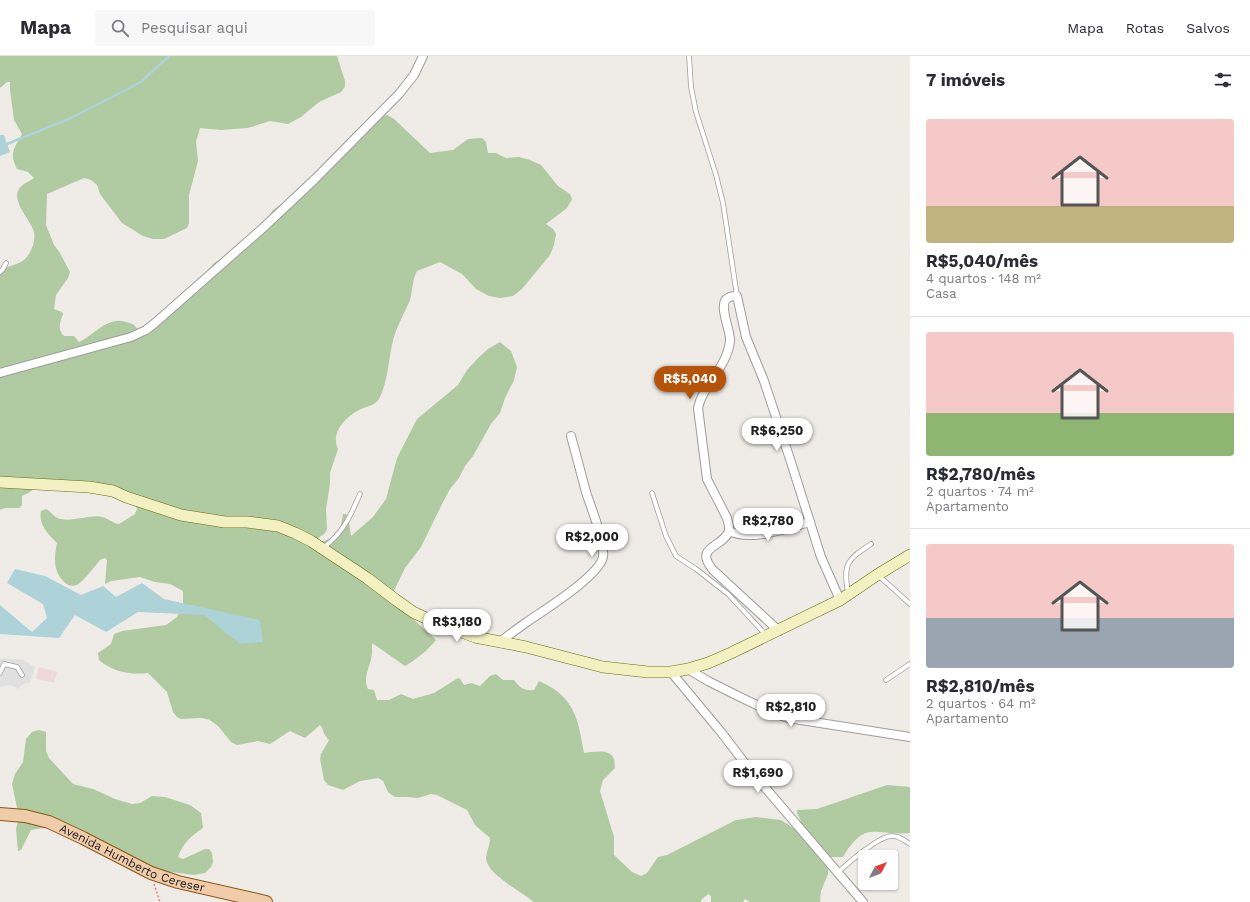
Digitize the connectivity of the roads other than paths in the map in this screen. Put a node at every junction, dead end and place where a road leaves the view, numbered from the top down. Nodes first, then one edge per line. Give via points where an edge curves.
1 (423, 56) edge
2 (689, 56) edge
3 (6, 263) dead end
4 (0, 272) edge
5 (737, 296) junction
6 (0, 373) edge
7 (571, 436) dead end
8 (0, 482) edge
9 (652, 493) dead end
10 (360, 494) dead end
11 (810, 522) junction
12 (729, 531) junction
13 (871, 544) dead end
14 (323, 549) junction
15 (910, 555) edge
16 (877, 575) junction
17 (844, 598) junction
18 (910, 604) edge
19 (779, 630) junction
20 (767, 636) junction
21 (500, 642) junction
22 (910, 664) edge
23 (688, 669) junction
24 (671, 672) junction
25 (0, 673) edge
26 (22, 675) dead end
27 (886, 680) dead end
28 (910, 737) edge
29 (0, 814) edge
30 (910, 844) edge
31 (838, 872) junction
32 (266, 902) edge
33 (863, 902) edge

1 - 6 street via 414,75 399,94 310,183 232,256 146,330 131,337
2 - 5 lane via 691,88 716,175
3 - 4 lane
5 - 11 street via 746,337 764,381
5 - 12 street via 724,301 729,349 698,408 707,479 727,518
7 - 21 street via 600,536 603,557 595,570 572,590
8 - 14 street via 89,487 113,491 181,515 278,526
9 - 20 lane via 666,536 676,556 728,594
10 - 14 lane via 342,530 335,540
11 - 12 street via 757,535 740,535
11 - 17 street via 821,557
12 - 19 street via 706,553 708,564
13 - 17 lane via 848,563
14 - 21 street via 413,612 432,622 475,637
15 - 16 street
16 - 17 street
16 - 18 lane
17 - 19 street
19 - 20 street
20 - 23 street via 708,663
21 - 24 street via 602,667
22 - 27 lane
23 - 24 street
23 - 28 street via 750,702 788,718
24 - 31 street via 750,770
25 - 26 lane via 4,664 17,667
29 - 32 main road, Avenida Humberto Cereser via 25,816 49,822 151,872 178,882
30 - 31 lane via 892,835 878,840
31 - 33 street

